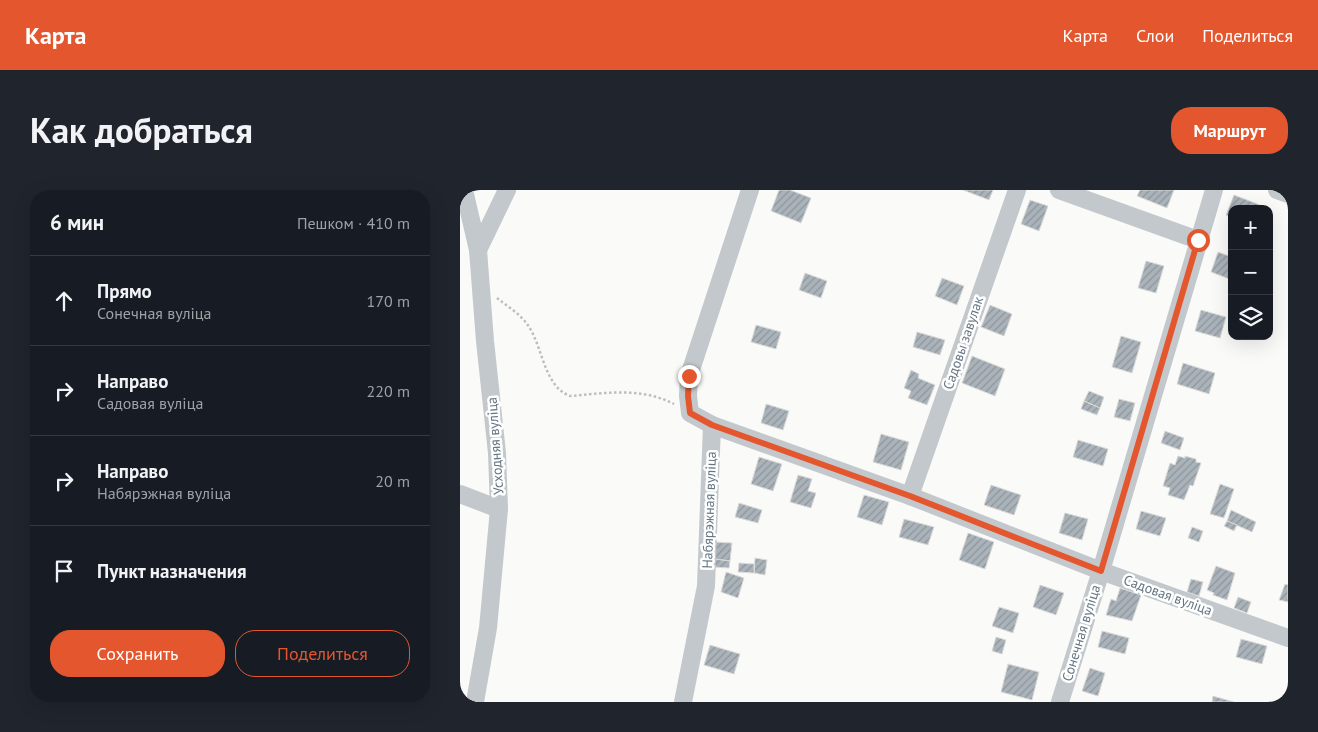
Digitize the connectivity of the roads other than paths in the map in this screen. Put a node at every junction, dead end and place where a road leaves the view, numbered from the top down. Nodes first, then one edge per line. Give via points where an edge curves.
1 (464, 190) edge
2 (507, 190) edge
3 (750, 190) edge
4 (1017, 190) edge
5 (1059, 190) edge
6 (1214, 190) edge
7 (1277, 190) edge
8 (1288, 194) edge
9 (1198, 240) junction
10 (478, 250) junction
11 (712, 425) junction
12 (460, 494) edge
13 (910, 496) junction
14 (499, 509) junction
15 (1101, 571) junction
16 (1288, 638) edge
17 (475, 702) edge
18 (683, 702) edge
19 (1060, 702) edge

1 - 10 street, Усходняя вуліца
2 - 10 street
3 - 11 street via 689,376 690,413
4 - 13 street, Садовы завулак
5 - 9 street
6 - 9 street, Сонечная вуліца
7 - 8 street
9 - 15 street, Сонечная вуліца
10 - 14 street, Усходняя вуліца via 497,452
11 - 13 street, Садовая вуліца
11 - 18 street, Набярэжная вуліца via 706,586
12 - 14 street
13 - 15 street, Садовая вуліца
14 - 17 street, Усходняя вуліца via 488,628
15 - 16 street, Садовая вуліца
15 - 19 street, Сонечная вуліца

